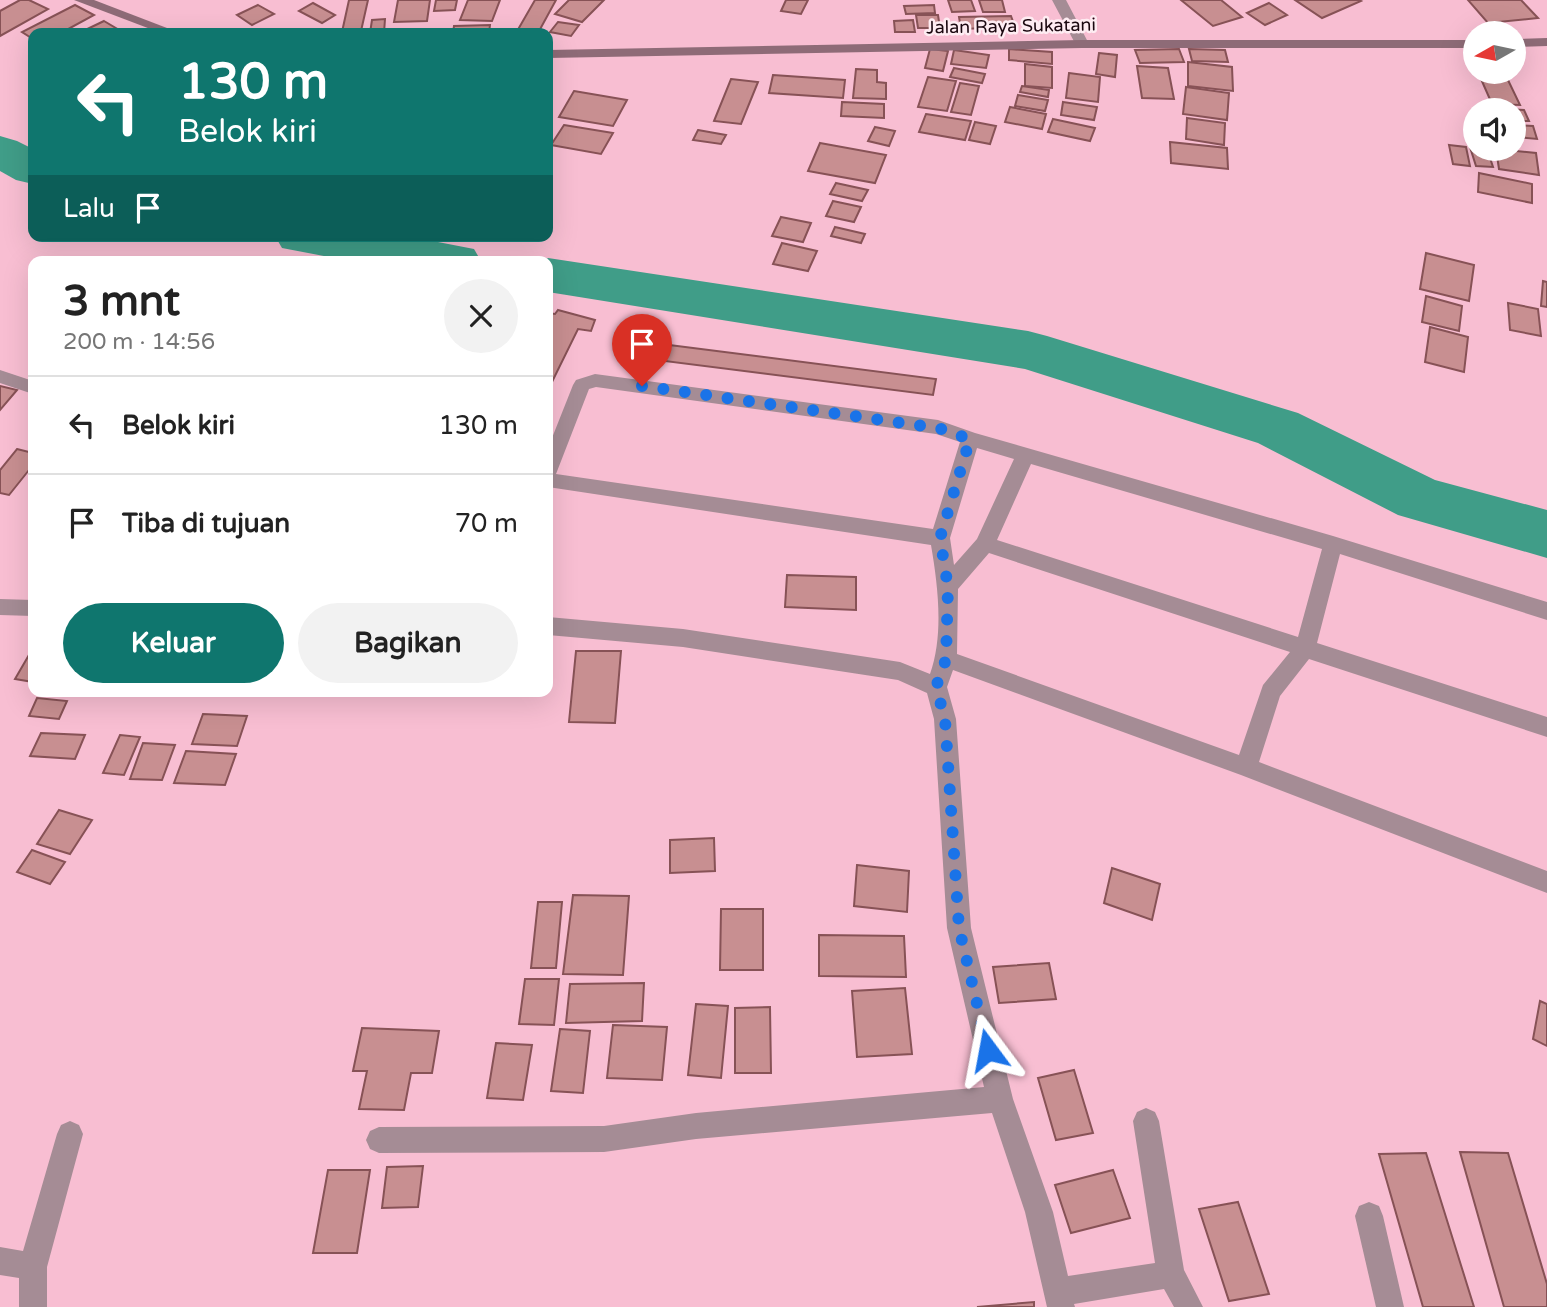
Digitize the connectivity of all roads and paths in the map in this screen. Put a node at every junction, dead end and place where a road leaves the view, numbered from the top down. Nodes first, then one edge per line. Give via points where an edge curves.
1 (80, 0) edge
2 (1059, 0) edge
3 (159, 28) edge
4 (1547, 42) edge
5 (1526, 43) edge
6 (1082, 44) junction
7 (1463, 44) edge
8 (553, 54) edge
9 (0, 376) edge
10 (28, 386) edge
11 (970, 439) junction
12 (1025, 455) junction
13 (553, 458) edge
14 (553, 481) edge
15 (940, 538) junction
16 (985, 544) junction
17 (1333, 544) junction
18 (948, 587) junction
19 (0, 607) edge
20 (28, 608) edge
21 (1547, 611) edge
22 (553, 626) edge
23 (1306, 647) junction
24 (946, 659) junction
25 (936, 687) junction
26 (1547, 727) edge
27 (1246, 767) junction
28 (1547, 882) edge
29 (1000, 1099) junction
30 (1146, 1121) dead end
31 (70, 1134) dead end
32 (379, 1139) dead end
33 (1369, 1216) dead end
34 (0, 1261) edge
35 (33, 1267) junction
36 (1171, 1274) junction
37 (1060, 1299) edge
38 (33, 1307) edge
39 (1189, 1307) edge
40 (1390, 1307) edge

1 - 3 main road
2 - 6 street
4 - 5 main road
6 - 7 main road, Jalan Raya Sukatani
6 - 8 main road, Jalan Raya Sukatani
9 - 10 street
11 - 12 street
11 - 13 street via 938,428 595,380 582,385
11 - 15 street
12 - 16 street
12 - 17 street
14 - 15 street
15 - 18 street
16 - 18 street
16 - 23 street
17 - 21 street
17 - 23 street
18 - 24 street
19 - 20 street
22 - 25 street via 684,638 900,671
23 - 26 street
23 - 27 street via 1271,692
24 - 25 street
24 - 27 street
25 - 29 street via 945,719 959,928
27 - 28 street
29 - 32 street via 696,1126 604,1139
29 - 37 street via 1038,1212
30 - 36 street
31 - 35 street
33 - 40 street
34 - 35 street
35 - 38 street
36 - 37 street
36 - 39 street

